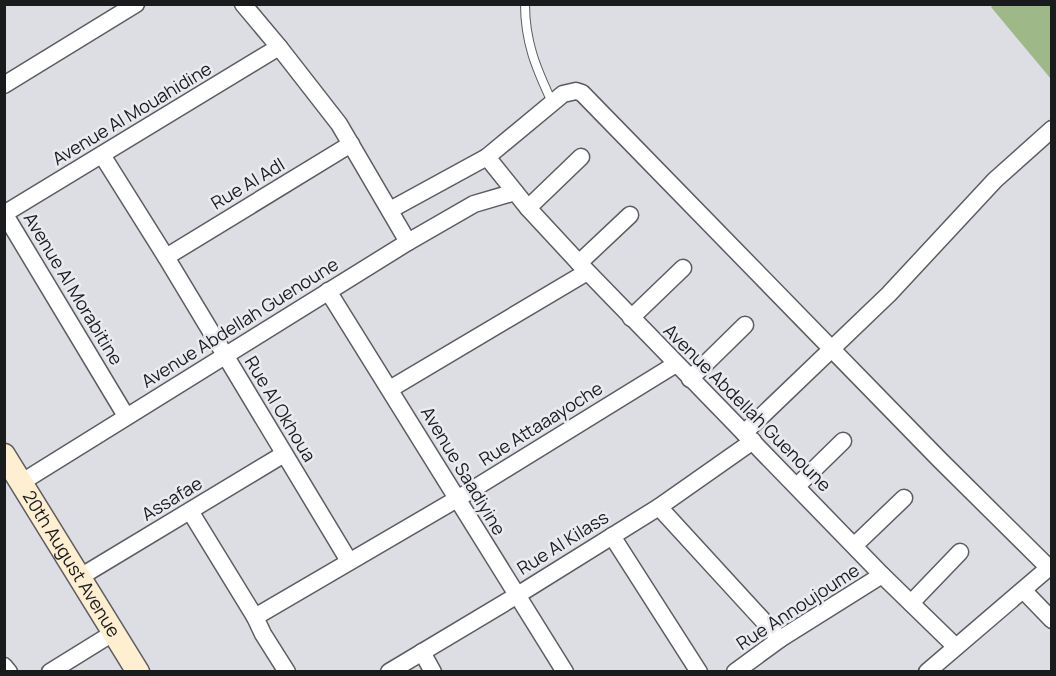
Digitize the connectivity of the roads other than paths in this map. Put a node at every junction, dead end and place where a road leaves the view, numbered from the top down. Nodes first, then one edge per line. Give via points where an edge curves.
1 (136, 4) edge
2 (243, 4) edge
3 (525, 4) edge
4 (279, 47) junction
5 (4, 85) edge
6 (552, 102) junction
7 (1052, 129) edge
8 (351, 144) junction
9 (102, 155) junction
10 (487, 157) junction
11 (581, 157) dead end
12 (515, 192) junction
13 (528, 208) junction
14 (390, 210) junction
15 (5, 213) edge
16 (630, 215) dead end
17 (408, 242) junction
18 (166, 257) junction
19 (583, 268) junction
20 (683, 268) dead end
21 (328, 291) junction
22 (631, 318) junction
23 (745, 326) dead end
24 (832, 348) junction
25 (225, 355) junction
26 (675, 364) junction
27 (690, 379) junction
28 (390, 388) junction
29 (126, 416) junction
30 (748, 437) junction
31 (843, 441) dead end
32 (284, 454) junction
33 (11, 469) edge
34 (797, 486) junction
35 (904, 498) dead end
36 (457, 499) junction
37 (659, 507) junction
38 (190, 511) junction
39 (612, 536) junction
40 (855, 545) junction
41 (960, 552) dead end
42 (349, 561) junction
43 (1050, 566) edge
44 (882, 575) junction
45 (80, 577) junction
46 (1023, 590) junction
47 (516, 596) junction
48 (911, 603) junction
49 (255, 617) junction
50 (1052, 620) edge
51 (113, 633) junction
52 (780, 639) junction
53 (956, 647) junction
54 (422, 652) junction
55 (4, 666) edge
56 (9, 672) edge
57 (50, 672) edge
58 (138, 672) edge
59 (287, 672) edge
60 (389, 672) edge
61 (434, 672) edge
62 (565, 672) edge
63 (699, 672) edge
64 (735, 672) edge
65 (927, 672) edge

1 - 5 street
2 - 4 street
3 - 6 lane via 528,43
4 - 8 street
4 - 9 street, Avenue Al Mouahidine
6 - 10 street
6 - 24 street via 571,91 582,93
7 - 24 street, Rue Al Kilass via 995,180 889,294
8 - 14 street
8 - 18 street, Rue Al Adl
9 - 15 street, Avenue Al Mouahidine
9 - 18 street, Rue Al Okhoua
10 - 12 street, Avenue Abdellah Guenoune
10 - 14 street
11 - 13 street
12 - 13 street, Avenue Abdellah Guenoune
12 - 17 street, Avenue Abdellah Guenoune via 474,204
13 - 19 street, Avenue Abdellah Guenoune
14 - 17 street
15 - 29 street, Avenue Al Morabitine
16 - 19 street
17 - 21 street, Avenue Abdellah Guenoune
18 - 25 street, Rue Al Okhoua
19 - 22 street, Avenue Abdellah Guenoune
19 - 28 street
20 - 22 street
21 - 25 street, Avenue Abdellah Guenoune
21 - 28 street, Avenue Saadiyine
22 - 26 street, Avenue Abdellah Guenoune
23 - 27 street
24 - 30 street, Rue Al Kilass
24 - 43 street
25 - 29 street, Avenue Abdellah Guenoune
25 - 32 street, Rue Al Okhoua
26 - 27 street, Avenue Abdellah Guenoune
26 - 36 street, Rue Attaaayoche
27 - 30 street, Avenue Abdellah Guenoune
28 - 36 street, Avenue Saadiyine
29 - 33 street, Avenue Abdellah Guenoune
30 - 34 street, Avenue Abdellah Guenoune
30 - 37 street, Rue Al Kilass
31 - 34 street
32 - 38 street, Assafae
32 - 42 street, Rue Al Okhoua
33 - 45 street, 20th August Avenue
34 - 40 street, Avenue Abdellah Guenoune
35 - 40 street
36 - 42 street, Rue Attaaayoche
36 - 47 street, Avenue Saadiyine
37 - 39 street, Rue Al Kilass
37 - 52 street
38 - 45 street, Assafae
38 - 49 street
39 - 47 street, Rue Al Kilass
39 - 63 street
40 - 44 street, Avenue Abdellah Guenoune
41 - 48 street
42 - 49 street, Rue Attaaayoche
43 - 46 street
44 - 48 street, Avenue Abdellah Guenoune
44 - 52 street, Rue Annoujoume
45 - 51 street, 20th August Avenue
46 - 50 street
46 - 53 street
47 - 54 street, Rue Al Kilass
47 - 62 street, Avenue Saadiyine
48 - 53 street, Avenue Abdellah Guenoune
49 - 59 street
51 - 57 street
51 - 58 street, 20th August Avenue
52 - 64 street, Rue Annoujoume
53 - 65 street
54 - 60 street, Rue Al Kilass
54 - 61 street
55 - 56 street

